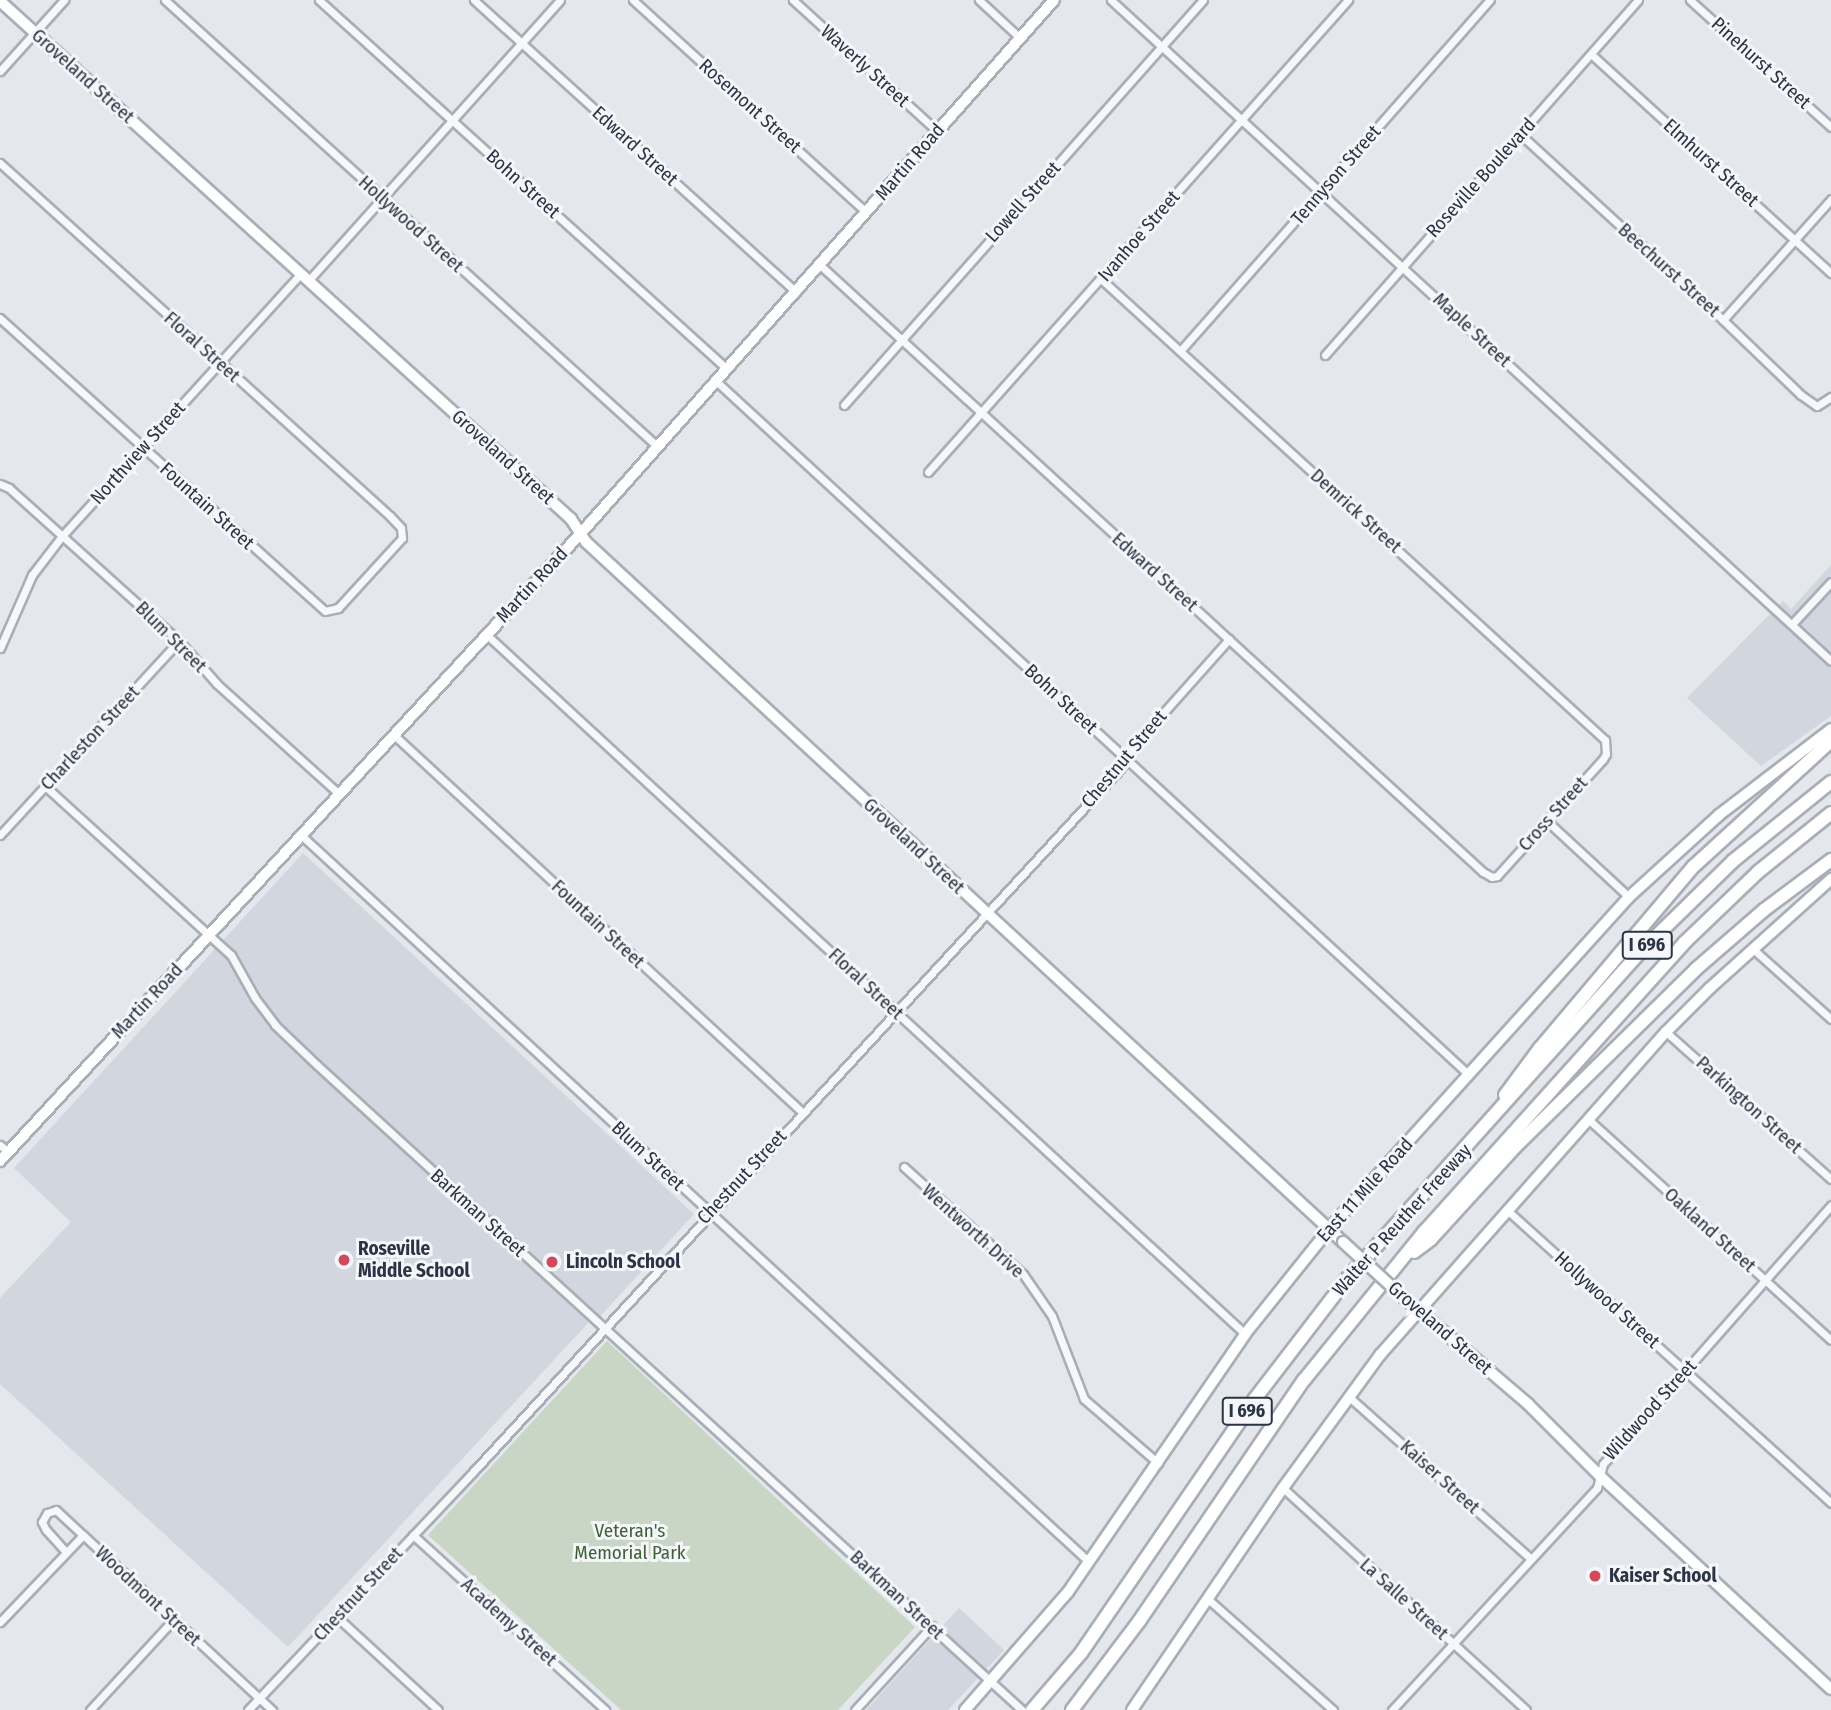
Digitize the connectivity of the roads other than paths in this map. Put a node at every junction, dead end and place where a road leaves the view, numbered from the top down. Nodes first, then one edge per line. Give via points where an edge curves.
1 (64, 0) edge
2 (165, 0) edge
3 (319, 0) edge
4 (474, 0) edge
5 (560, 0) edge
6 (633, 0) edge
7 (793, 0) edge
8 (979, 0) edge
9 (1054, 0) edge
10 (1111, 0) edge
11 (1203, 0) edge
12 (1348, 0) edge
13 (1490, 0) edge
14 (1638, 0) edge
15 (1690, 0) edge
16 (0, 1) edge
17 (35, 33) junction
18 (1020, 38) junction
19 (521, 43) junction
20 (1162, 46) junction
21 (1591, 54) junction
22 (0, 71) edge
23 (1241, 119) junction
24 (452, 121) junction
25 (1831, 127) edge
26 (937, 131) junction
27 (1520, 134) junction
28 (0, 163) edge
29 (1321, 192) junction
30 (383, 198) junction
31 (1831, 199) edge
32 (866, 212) junction
33 (1796, 239) junction
34 (820, 265) junction
35 (1403, 267) junction
36 (1831, 273) edge
37 (304, 277) junction
38 (1101, 279) junction
39 (796, 292) junction
40 (0, 318) edge
41 (1723, 320) junction
42 (902, 339) junction
43 (1181, 350) junction
44 (1325, 355) dead end
45 (220, 362) junction
46 (727, 369) junction
47 (716, 381) junction
48 (1831, 397) edge
49 (844, 405) dead end
50 (981, 414) junction
51 (143, 447) junction
52 (657, 447) junction
53 (928, 472) dead end
54 (0, 484) edge
55 (582, 532) junction
56 (62, 536) junction
57 (1831, 582) edge
58 (321, 609) joint
59 (1791, 624) junction
60 (487, 635) junction
61 (1229, 639) junction
62 (180, 641) junction
63 (0, 648) edge
64 (1831, 661) edge
65 (1831, 729) edge
66 (394, 735) junction
67 (1831, 741) edge
68 (1608, 745) joint
69 (1126, 759) junction
70 (1831, 782) edge
71 (45, 786) junction
72 (339, 794) junction
73 (1831, 813) edge
74 (1547, 821) junction
75 (0, 835) edge
76 (301, 835) junction
77 (1831, 860) edge
78 (1492, 877) joint
79 (1831, 879) edge
80 (1629, 897) junction
81 (987, 913) junction
82 (209, 934) junction
83 (1753, 949) junction
84 (896, 1012) junction
85 (1831, 1019) edge
86 (1667, 1032) junction
87 (1468, 1074) junction
88 (803, 1113) junction
89 (1588, 1119) junction
90 (1482, 1129) junction
91 (4, 1149) edge
92 (0, 1161) edge
93 (904, 1167) dead end
94 (1831, 1179) edge
95 (1831, 1205) edge
96 (1507, 1210) junction
97 (709, 1213) junction
98 (1329, 1229) junction
99 (1401, 1260) junction
100 (1765, 1279) junction
101 (1417, 1311) junction
102 (606, 1326) junction
103 (1245, 1334) junction
104 (1831, 1340) edge
105 (1686, 1370) junction
106 (1348, 1395) junction
107 (1158, 1463) junction
108 (1600, 1476) junction
109 (1283, 1488) junction
110 (1831, 1503) edge
111 (83, 1535) junction
112 (413, 1535) junction
113 (66, 1552) junction
114 (1531, 1559) junction
115 (1089, 1562) junction
116 (1209, 1600) junction
117 (337, 1617) junction
118 (173, 1620) junction
119 (0, 1622) edge
120 (932, 1626) junction
121 (1453, 1644) junction
122 (991, 1683) junction
123 (1831, 1689) edge
124 (259, 1698) junction
125 (90, 1710) edge
126 (248, 1710) edge
127 (272, 1710) edge
128 (438, 1710) edge
129 (605, 1710) edge
130 (855, 1710) edge
131 (965, 1710) edge
132 (1021, 1710) edge
133 (1032, 1710) edge
134 (1072, 1710) edge
135 (1132, 1710) edge
136 (1333, 1710) edge
137 (1392, 1710) edge
138 (1526, 1710) edge

1 - 17 street
2 - 30 street, Hollywood Street
3 - 24 street, Bohn Street
4 - 19 street, Edward Street
5 - 19 street, Northview Street
6 - 32 street, Rosemont Street
7 - 26 street, Waverly Street
8 - 18 street
9 - 18 street, Martin Road
10 - 20 street, Maple Street
11 - 20 street, Lowell Street
12 - 23 street, Ivanhoe Street
13 - 29 street, Tennyson Street
14 - 21 street, Roseville Boulevard
15 - 25 street, Pinehurst Street
16 - 17 street, Groveland Street
17 - 22 street
17 - 37 street, Groveland Street
18 - 26 street, Martin Road
19 - 24 street, Northview Street
19 - 39 street, Edward Street
20 - 23 street, Maple Street
20 - 42 street, Lowell Street
21 - 27 street, Roseville Boulevard
21 - 33 street, Elmhurst Street
23 - 29 street, Maple Street
23 - 38 street, Ivanhoe Street
24 - 30 street, Northview Street
24 - 46 street, Bohn Street
26 - 32 street, Martin Road
27 - 35 street, Roseville Boulevard
27 - 41 street, Beechurst Street
28 - 45 street, Floral Street
29 - 35 street, Maple Street
29 - 43 street, Tennyson Street
30 - 37 street, Northview Street
30 - 52 street, Hollywood Street
31 - 33 street
32 - 34 street, Martin Road
33 - 36 street, Elmhurst Street
33 - 41 street
34 - 39 street, Martin Road
34 - 42 street, Edward Street
35 - 44 street, Roseville Boulevard
35 - 59 street, Maple Street
37 - 45 street, Northview Street
37 - 55 street, Groveland Street
38 - 43 street, Demrick Street
38 - 50 street, Ivanhoe Street
39 - 46 street, Martin Road
40 - 51 street, Fountain Street
41 - 48 street, Beechurst Street via 1801,395 1817,406
42 - 49 street, Lowell Street
42 - 50 street, Edward Street
43 - 68 street, Demrick Street
45 - 51 street, Northview Street
45 - 58 street, Floral Street via 390,516 402,532 399,542 338,608
46 - 47 street, Martin Road
47 - 52 street, Martin Road
47 - 69 street, Bohn Street
50 - 53 street, Ivanhoe Street
50 - 61 street, Edward Street
51 - 56 street, Northview Street
51 - 58 street, Fountain Street
52 - 55 street, Martin Road
54 - 56 street, Blum Street
55 - 60 street, Martin Road
55 - 81 street, Groveland Street via 586,542
56 - 62 street, Blum Street
56 - 63 street, Northview Street via 32,575
57 - 59 street
59 - 64 street, Maple Street
60 - 66 street, Martin Road
60 - 84 street, Floral Street
61 - 69 street, Chestnut Street
61 - 78 street, Edward Street
62 - 71 street, Charleston Street
62 - 72 street, Blum Street via 217,684
65 - 80 street, East 11 Mile Road via 1719,815
66 - 72 street, Martin Road
66 - 88 street, Fountain Street
67 - 90 highway via 1694,866 1534,1056
68 - 74 street, Cross Street via 1603,759
69 - 81 street, Chestnut Street
69 - 87 street, Bohn Street
70 - 90 highway, Walter P Reuther Freeway / I 696 via 1693,898
71 - 75 street, Charleston Street
71 - 82 street, Barkman Street
72 - 76 street, Martin Road
73 - 99 highway, Walter P Reuther Freeway / I 696 via 1758,872 1684,943
74 - 78 street, Cross Street
74 - 80 street
76 - 82 street, Martin Road
76 - 97 street, Blum Street
77 - 99 highway via 1763,910 1696,969 1515,1147 1432,1239
79 - 83 street
80 - 87 street, East 11 Mile Road
81 - 84 street, Chestnut Street
81 - 98 street, Groveland Street
82 - 91 street, Martin Road
82 - 102 street, Barkman Street via 231,955 275,1025
83 - 85 street
83 - 86 street
84 - 88 street, Chestnut Street
84 - 103 street, Floral Street
86 - 89 street
86 - 94 street, Parkington Street
87 - 98 street, East 11 Mile Road
88 - 97 street, Chestnut Street
89 - 96 street
89 - 100 street, Oakland Street
90 - 133 highway, Walter P Reuther Freeway / I 696 via 1308,1327 1081,1653
91 - 92 street, Martin Road
93 - 107 street, Wentworth Drive via 1023,1274 1052,1316 1084,1399
95 - 100 street, Wildwood Street
96 - 101 street
96 - 105 street, Hollywood Street
97 - 102 street, Chestnut Street
97 - 115 street, Blum Street
98 - 101 street, Groveland Street, bridge
98 - 103 street, East 11 Mile Road
99 - 134 highway, Walter P Reuther Freeway / I 696 via 1316,1364 1140,1620
100 - 104 street, Oakland Street
100 - 105 street, Wildwood Street
101 - 106 street
101 - 108 street, Groveland Street via 1528,1404
102 - 112 street, Chestnut Street
102 - 120 street, Barkman Street
103 - 107 street, East 11 Mile Road
105 - 108 street, Wildwood Street via 1602,1465
105 - 110 street, Hollywood Street
106 - 109 street
106 - 114 street, Kaiser Street
107 - 115 street, East 11 Mile Road
108 - 114 street, Wildwood Street via 1597,1488
108 - 123 street, Groveland Street
109 - 116 street
109 - 121 street, La Salle Street
111 - 113 street, Woodmont Street
111 - 113 street via 55,1510 47,1513 46,1530
111 - 118 street, Woodmont Street
112 - 117 street, Chestnut Street
112 - 129 street, Academy Street
113 - 119 street, Woodmont Street
114 - 121 street, Wildwood Street
115 - 122 street, East 11 Mile Road
116 - 135 street
116 - 136 street
117 - 124 street, Chestnut Street
117 - 128 street
118 - 124 street, Woodmont Street
118 - 125 street
120 - 122 street, Barkman Street
120 - 130 street
121 - 137 street, Wildwood Street
121 - 138 street, La Salle Street
122 - 131 street, East 11 Mile Road
122 - 132 street, Barkman Street
124 - 126 street, Chestnut Street
124 - 127 street, Woodmont Street

